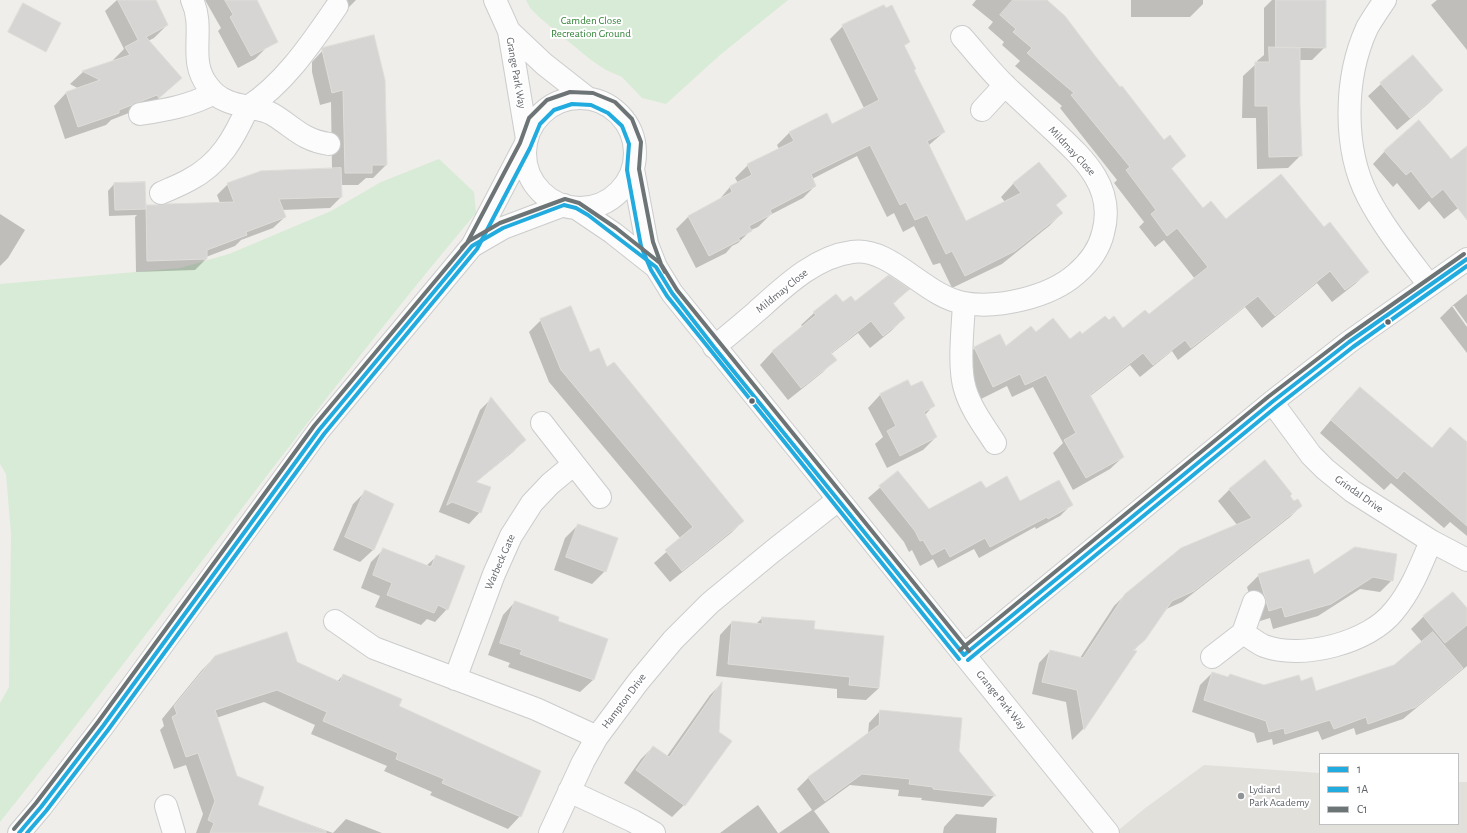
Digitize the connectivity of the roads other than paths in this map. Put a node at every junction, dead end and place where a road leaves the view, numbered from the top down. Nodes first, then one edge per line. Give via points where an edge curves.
1 (192, 0) edge
2 (495, 0) edge
3 (1385, 0) edge
4 (337, 6) dead end
5 (509, 31) junction
6 (962, 37) dead end
7 (1005, 86) junction
8 (214, 93) junction
9 (586, 97) junction
10 (248, 107) junction
11 (982, 110) dead end
12 (140, 114) dead end
13 (526, 142) junction
14 (329, 144) dead end
15 (633, 169) junction
16 (161, 193) dead end
17 (570, 207) junction
18 (472, 246) junction
19 (1467, 259) edge
20 (656, 267) junction
21 (1429, 285) junction
22 (964, 303) junction
23 (714, 347) junction
24 (1272, 402) junction
25 (542, 423) dead end
26 (995, 443) dead end
27 (574, 464) junction
28 (600, 498) dead end
29 (838, 500) junction
30 (1431, 541) junction
31 (1467, 560) edge
32 (1254, 602) dead end
33 (335, 621) dead end
34 (1243, 633) junction
35 (964, 654) junction
36 (1212, 657) dead end
37 (455, 678) junction
38 (597, 737) junction
39 (570, 791) junction
40 (166, 806) dead end
41 (19, 833) edge
42 (174, 833) edge
43 (550, 833) edge
44 (654, 833) edge
45 (1108, 833) edge

1 - 8 street via 198,20 199,72
2 - 5 street, Grange Park Way
3 - 21 street via 1367,28 1352,79 1349,108 1352,149 1368,197
4 - 10 street via 304,54 268,91
5 - 9 street, Grange Park Way via 544,64
5 - 13 street, Grange Park Way
6 - 7 street, Mildmay Close
7 - 11 street
7 - 22 street, Mildmay Close via 1087,164 1097,178 1104,195 1106,224 1098,250 1087,265 1061,285 1043,294 1024,299 984,304
8 - 10 street via 227,101
8 - 12 street via 180,107
9 - 13 street, Grange Park Way via 566,99 548,108 537,118
9 - 15 street, Grange Park Way via 608,105 628,124 635,146 636,158
10 - 14 street via 270,113 305,138
10 - 16 street via 228,146 217,159 190,180
13 - 17 street, Grange Park Way via 526,163 530,176 538,188 545,195
13 - 18 street
15 - 17 street, Grange Park Way via 629,180 612,198 595,206
15 - 20 street, Grange Park Way via 647,244
17 - 18 street via 503,228
17 - 20 street, Grange Park Way via 613,234
18 - 41 street via 319,430 103,726
19 - 21 street
20 - 23 street, Grange Park Way via 672,293
21 - 24 street via 1349,342
22 - 23 street, Mildmay Close via 947,299 882,257 853,251 823,260 806,271
22 - 26 street via 961,374 972,406
23 - 29 street, Grange Park Way
24 - 30 street, Grindal Drive via 1311,455 1325,469 1352,491
24 - 35 street
25 - 27 street
27 - 28 street
27 - 37 street, Warbeck Gate via 532,503 510,536
29 - 35 street, Grange Park Way
29 - 38 street, Hampton Drive via 773,550 673,640
30 - 31 street, Grindal Drive
30 - 34 street via 1418,572 1394,612 1369,632 1349,641 1302,651 1264,646
32 - 34 street
33 - 37 street via 374,648
34 - 36 street
35 - 45 street, Grange Park Way
37 - 38 street via 536,709
38 - 39 street, Hampton Drive
39 - 43 street, Hampton Drive
39 - 44 street via 633,820
40 - 42 street

